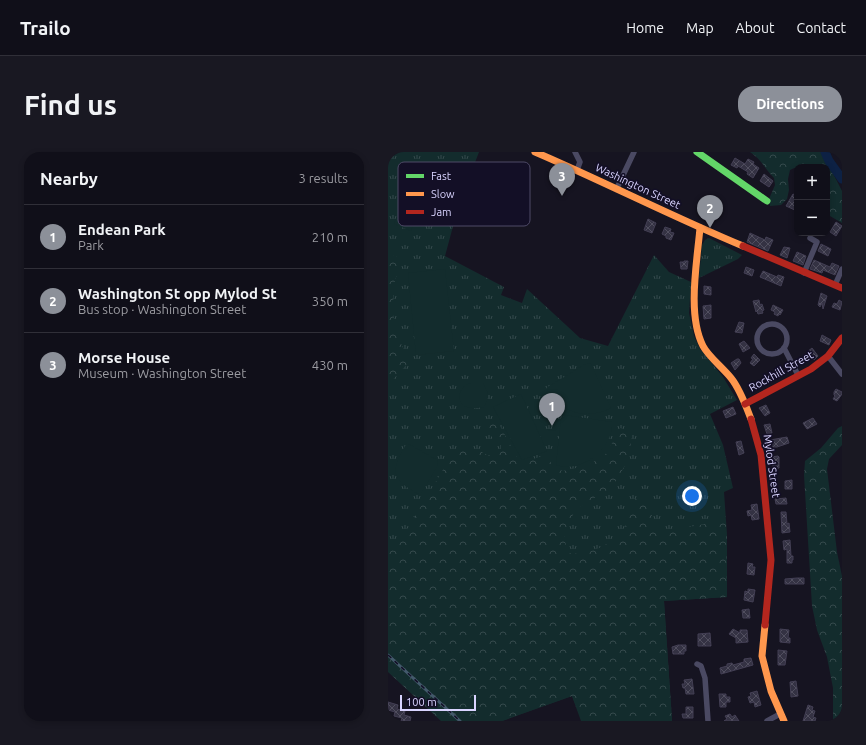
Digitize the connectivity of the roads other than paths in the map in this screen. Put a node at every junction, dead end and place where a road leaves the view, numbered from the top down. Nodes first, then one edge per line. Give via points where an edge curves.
1 (534, 152) edge
2 (575, 152) edge
3 (634, 152) edge
4 (697, 152) edge
5 (577, 170) junction
6 (617, 188) junction
7 (767, 201) dead end
8 (700, 228) junction
9 (810, 238) dead end
10 (842, 269) edge
11 (804, 273) junction
12 (838, 287) edge
13 (842, 339) edge
14 (784, 348) junction
15 (828, 356) junction
16 (842, 374) edge
17 (798, 375) junction
18 (745, 404) junction
19 (697, 664) dead end
20 (780, 714) junction
21 (708, 721) edge
22 (767, 721) edge
23 (784, 721) edge

1 - 5 street, Washington Street
2 - 5 street via 580,162
3 - 6 street
4 - 7 street
5 - 6 street, Washington Street
6 - 8 street, Washington Street
8 - 11 street, Washington Street
8 - 18 street, Mylod Street via 694,308 698,333 703,347 732,380
9 - 11 street via 817,242
10 - 12 street
11 - 12 street, Washington Street
13 - 15 street, Rockhill Street
14 - 14 street via 787,339 784,329 775,324 765,326 758,333 758,343 763,350 771,354
14 - 17 street
15 - 16 street
15 - 17 street, Rockhill Street
17 - 18 street, Rockhill Street
18 - 20 street, Mylod Street via 754,425 761,455 770,544 762,656
19 - 21 street via 705,678
20 - 22 street
20 - 23 street, Mylod Street

